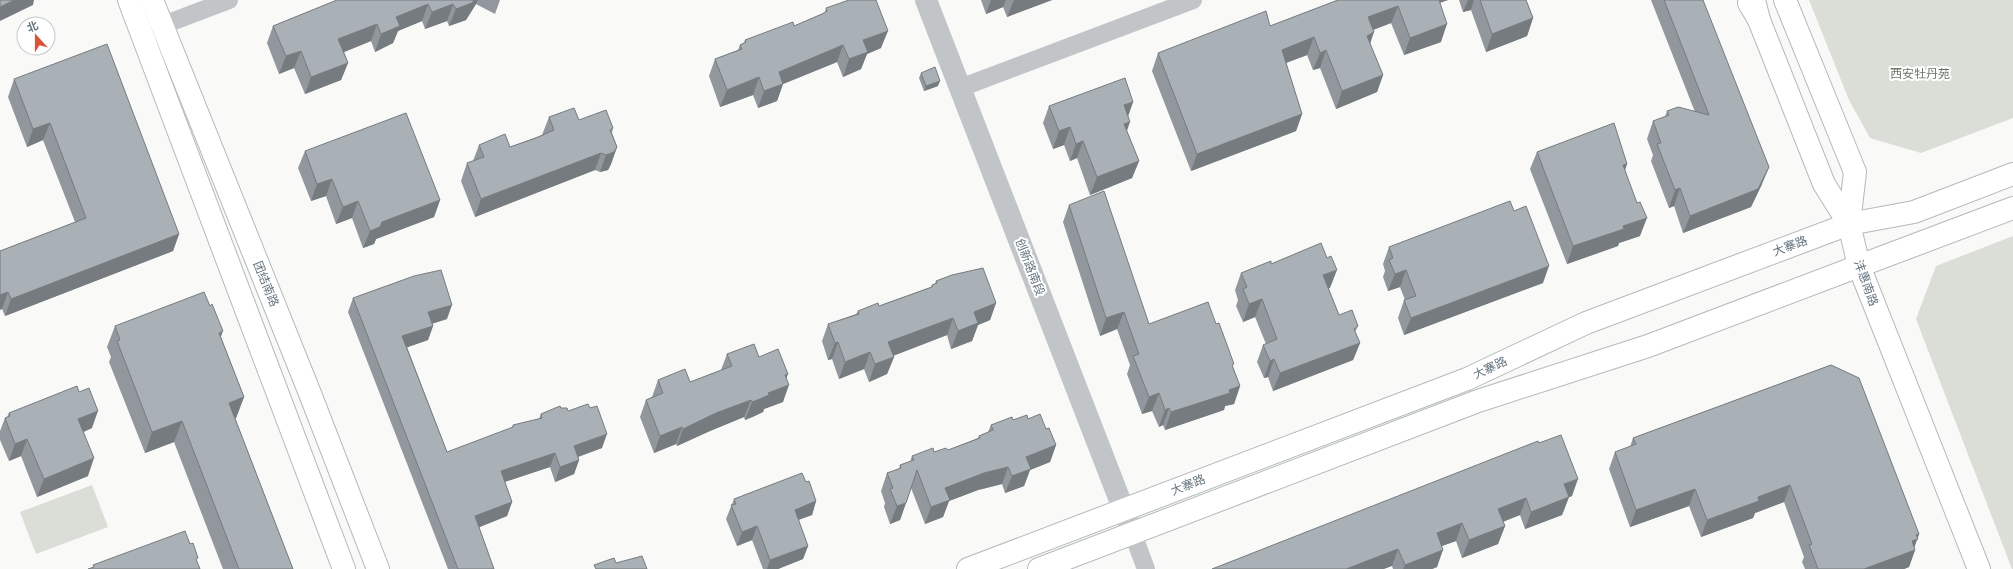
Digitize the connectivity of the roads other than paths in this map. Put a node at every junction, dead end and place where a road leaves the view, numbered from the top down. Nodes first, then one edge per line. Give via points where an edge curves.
1 (128, 0) edge
2 (152, 0) edge
3 (229, 0) edge
4 (926, 0) edge
5 (1193, 0) edge
6 (1748, 0) edge
7 (1785, 0) edge
8 (1756, 10) edge
9 (152, 29) junction
10 (960, 88) junction
11 (2013, 174) edge
12 (2013, 208) edge
13 (1849, 224) junction
14 (1859, 266) junction
15 (1124, 510) junction
16 (1133, 534) junction
17 (344, 569) edge
18 (378, 569) edge
19 (968, 569) edge
20 (1039, 569) edge
21 (1146, 569) edge
22 (1978, 569) edge

1 - 9 main road, 团结南路
2 - 9 main road, 团结南路
3 - 9 street
4 - 10 street, 创新路南段
5 - 10 street
6 - 8 main road, 沣惠南路
7 - 13 main road via 1855,172
8 - 13 main road, 沣惠南路 via 1824,184
9 - 17 main road, 团结南路
9 - 18 main road, 团结南路 via 310,391
10 - 15 street, 创新路南段
11 - 13 main road, 大寨路 via 1914,212
12 - 14 main road
13 - 14 main road, 沣惠南路
13 - 15 main road, 大寨路 via 1586,323 1467,379
14 - 16 main road via 1648,346 1478,401
14 - 22 main road, 沣惠南路
15 - 16 street, 创新路南段
15 - 19 main road, 大寨路
16 - 20 main road
16 - 21 street

